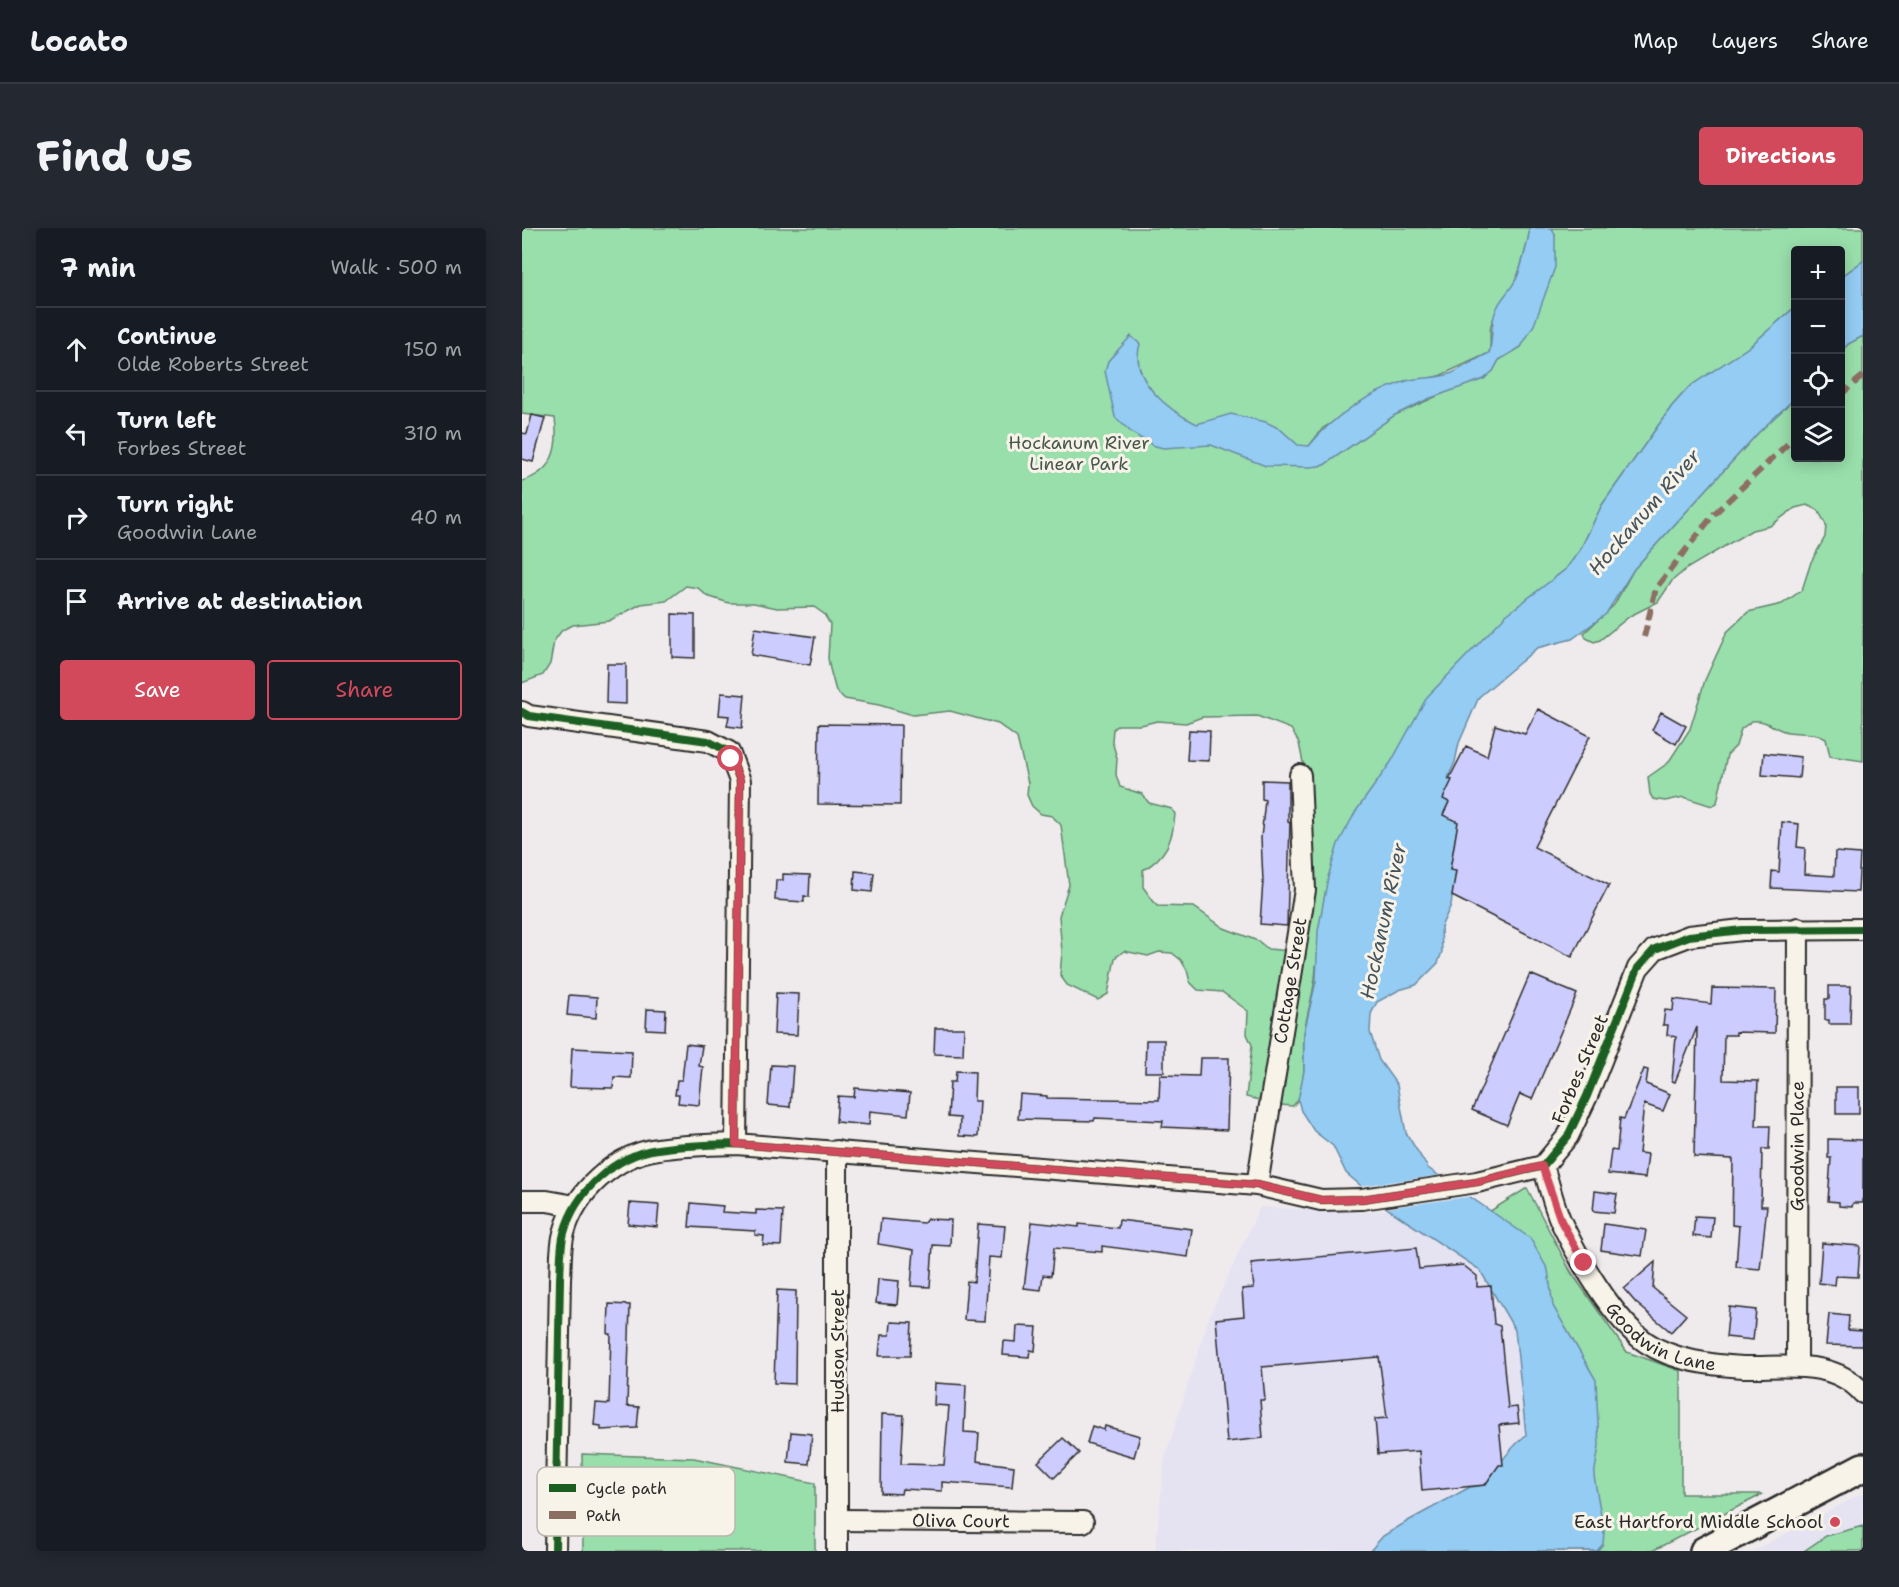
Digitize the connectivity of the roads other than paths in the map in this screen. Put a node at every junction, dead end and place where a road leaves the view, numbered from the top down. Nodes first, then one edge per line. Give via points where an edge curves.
1 (522, 712) edge
2 (1300, 775) dead end
3 (1798, 928) junction
4 (1863, 929) edge
5 (736, 1144) junction
6 (837, 1151) junction
7 (1542, 1166) junction
8 (1257, 1185) junction
9 (522, 1201) edge
10 (575, 1206) junction
11 (1797, 1365) junction
12 (1863, 1393) edge
13 (557, 1467) edge
14 (1863, 1467) edge
15 (838, 1520) junction
16 (1083, 1522) dead end
17 (555, 1536) edge
18 (555, 1551) edge
19 (837, 1551) edge
20 (1704, 1551) edge

1 - 5 street via 708,741 729,752 740,780
2 - 8 street, Cottage Street via 1305,890
3 - 4 street
3 - 7 street, Forbes Street via 1689,936 1655,949 1638,968 1568,1136
3 - 11 street, Goodwin Place
5 - 6 street
5 - 10 street via 656,1149 622,1161 595,1181
6 - 8 street
6 - 15 street, Hudson Street
7 - 8 street via 1464,1184 1373,1197 1321,1200
7 - 11 street, Goodwin Lane via 1561,1221 1584,1263 1624,1324 1648,1344 1688,1361 1743,1367
9 - 10 street
10 - 13 street via 563,1234
11 - 12 street, Goodwin Lane via 1832,1371
14 - 20 main road
15 - 16 street, Oliva Court
15 - 19 street, Hudson Street
17 - 18 street

